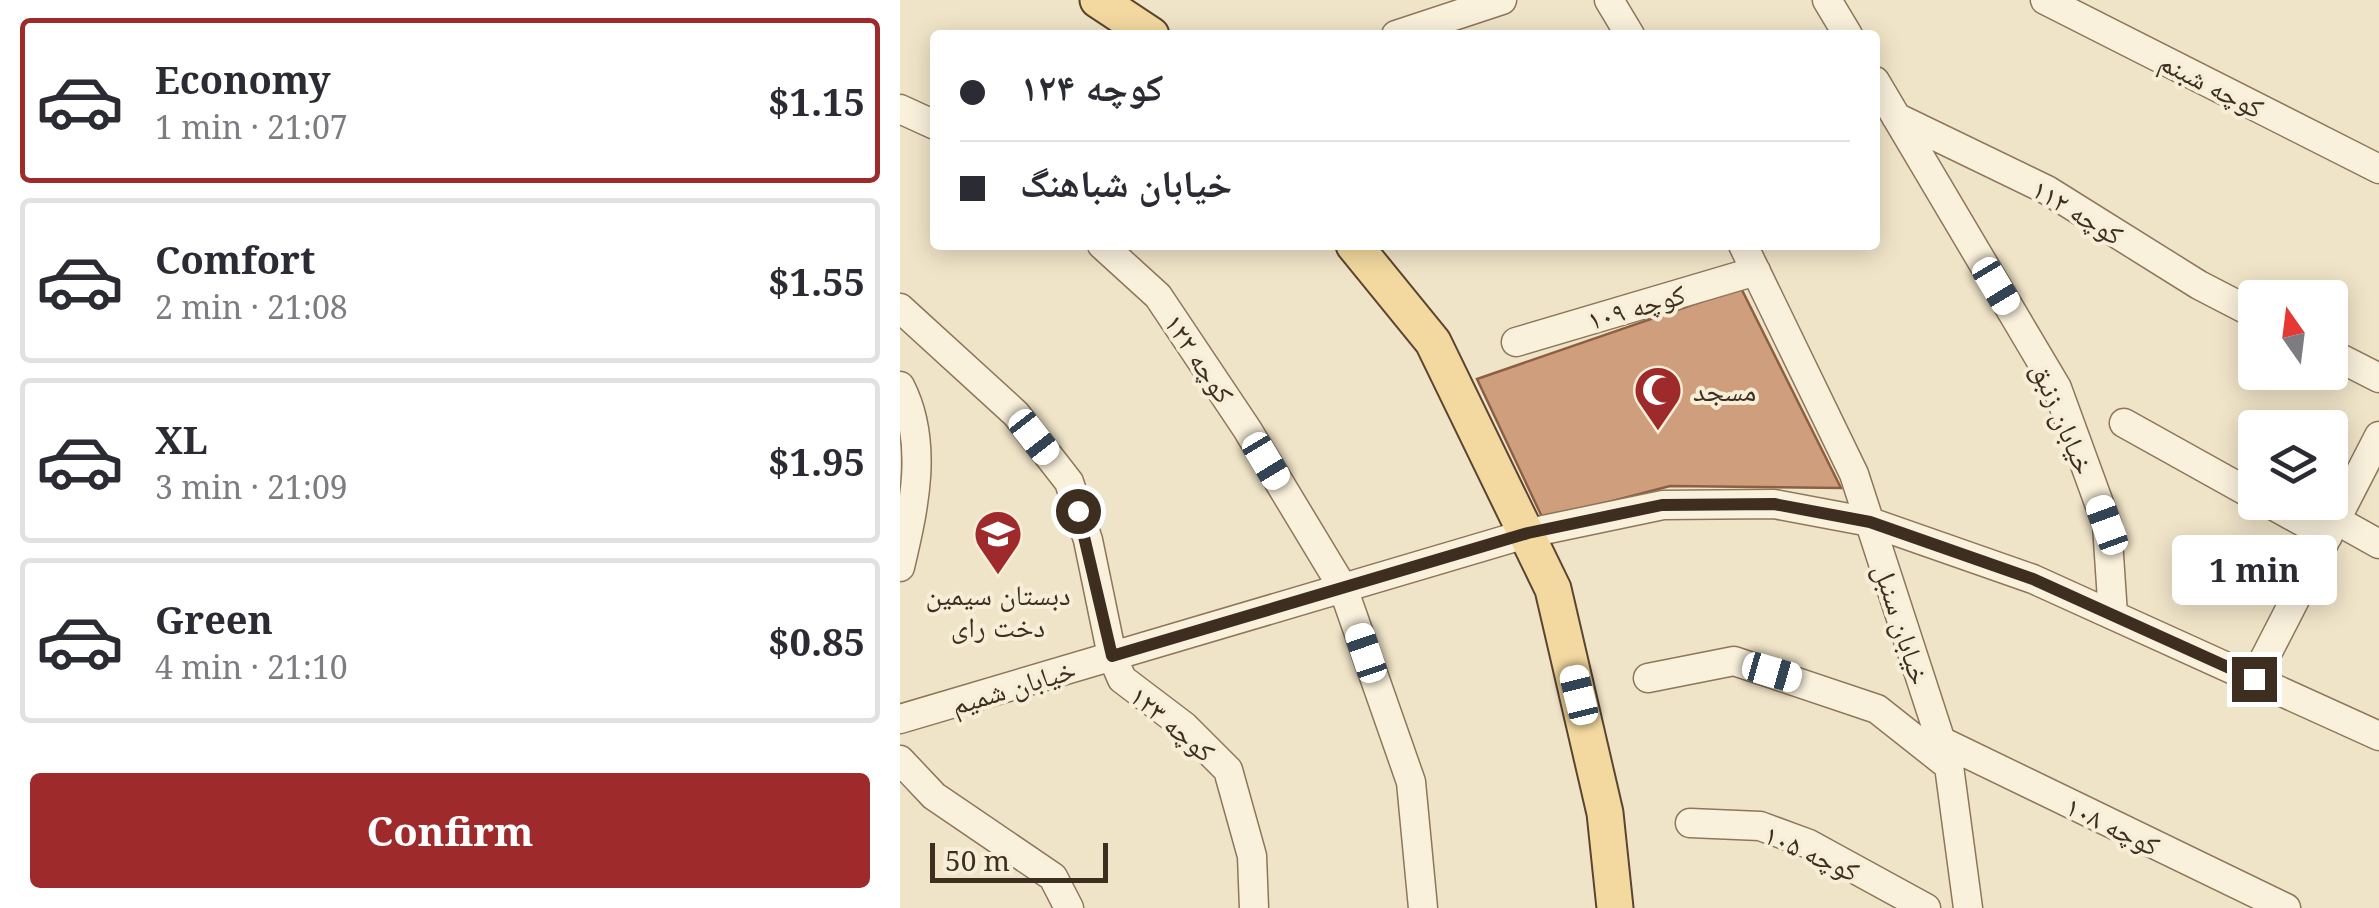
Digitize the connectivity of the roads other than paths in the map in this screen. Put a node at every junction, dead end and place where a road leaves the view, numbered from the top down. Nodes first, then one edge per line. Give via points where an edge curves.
1 (1098, 0) edge
2 (1502, 0) edge
3 (1609, 0) edge
4 (1827, 0) edge
5 (2045, 0) edge
6 (1143, 30) edge
7 (1411, 30) edge
8 (1627, 30) edge
9 (1845, 30) edge
10 (1880, 90) edge
11 (900, 108) edge
12 (1896, 117) junction
13 (930, 123) edge
14 (2379, 169) edge
15 (1107, 250) edge
16 (1358, 250) edge
17 (1749, 258) edge
18 (2238, 306) edge
19 (900, 308) edge
20 (1516, 342) dead end
21 (2348, 362) edge
22 (2379, 378) edge
23 (900, 386) edge
24 (2124, 423) dead end
25 (2379, 436) edge
26 (2238, 487) edge
27 (2312, 520) edge
28 (1870, 522) junction
29 (2332, 528) junction
30 (1528, 533) junction
31 (2379, 544) edge
32 (900, 567) edge
33 (1344, 588) junction
34 (2113, 615) junction
35 (1112, 656) junction
36 (1648, 678) dead end
37 (2254, 679) junction
38 (900, 719) edge
39 (2379, 736) edge
40 (1945, 754) junction
41 (900, 760) edge
42 (1690, 823) dead end
43 (1069, 908) edge
44 (1254, 908) edge
45 (1423, 908) edge
46 (1614, 908) edge
47 (1926, 908) edge
48 (1968, 908) edge
49 (2286, 908) edge

1 - 6 main road
2 - 7 street
3 - 8 street
4 - 9 street
5 - 14 street, کوچه شبنم
10 - 12 street, خیابان زنبق
11 - 13 street
12 - 18 street, کوچه ۱۱۲ via 2048,190
12 - 34 street, خیابان زنبق via 2057,388 2107,525
15 - 33 street, کوچه ۱۲۲ via 1158,296
16 - 30 main road via 1433,342
17 - 20 street, کوچه ۱۰۹
17 - 28 street, خیابان سنبل via 1854,474
19 - 35 street via 1016,414 1069,482
21 - 22 street
23 - 32 street via 912,410 917,496
24 - 26 street
25 - 29 street
27 - 29 street
28 - 30 street, خیابان شمیم via 1774,504 1662,505
28 - 34 street, خیابان شمیم via 2033,579
28 - 40 street, خیابان سنبل
29 - 31 street
29 - 37 street
30 - 33 street, خیابان شمیم
30 - 46 main road via 1553,589 1579,695 1605,813
33 - 35 street, خیابان شمیم
33 - 45 street, کوچه ۱۲۲ via 1411,782
34 - 37 street, خیابان شمیم
35 - 38 street, خیابان شمیم
35 - 44 street, کوچه ۱۲۳ via 1122,679 1228,770 1252,856
36 - 40 street, کوچه ۱۰۸ via 1734,660 1877,709
37 - 39 street, خیابان شمیم
40 - 48 street, خیابان سنبل
40 - 49 street, کوچه ۱۰۸
41 - 43 street via 934,796 1053,877
42 - 47 street, کوچه ۱۰۵ via 1760,826 1808,844

